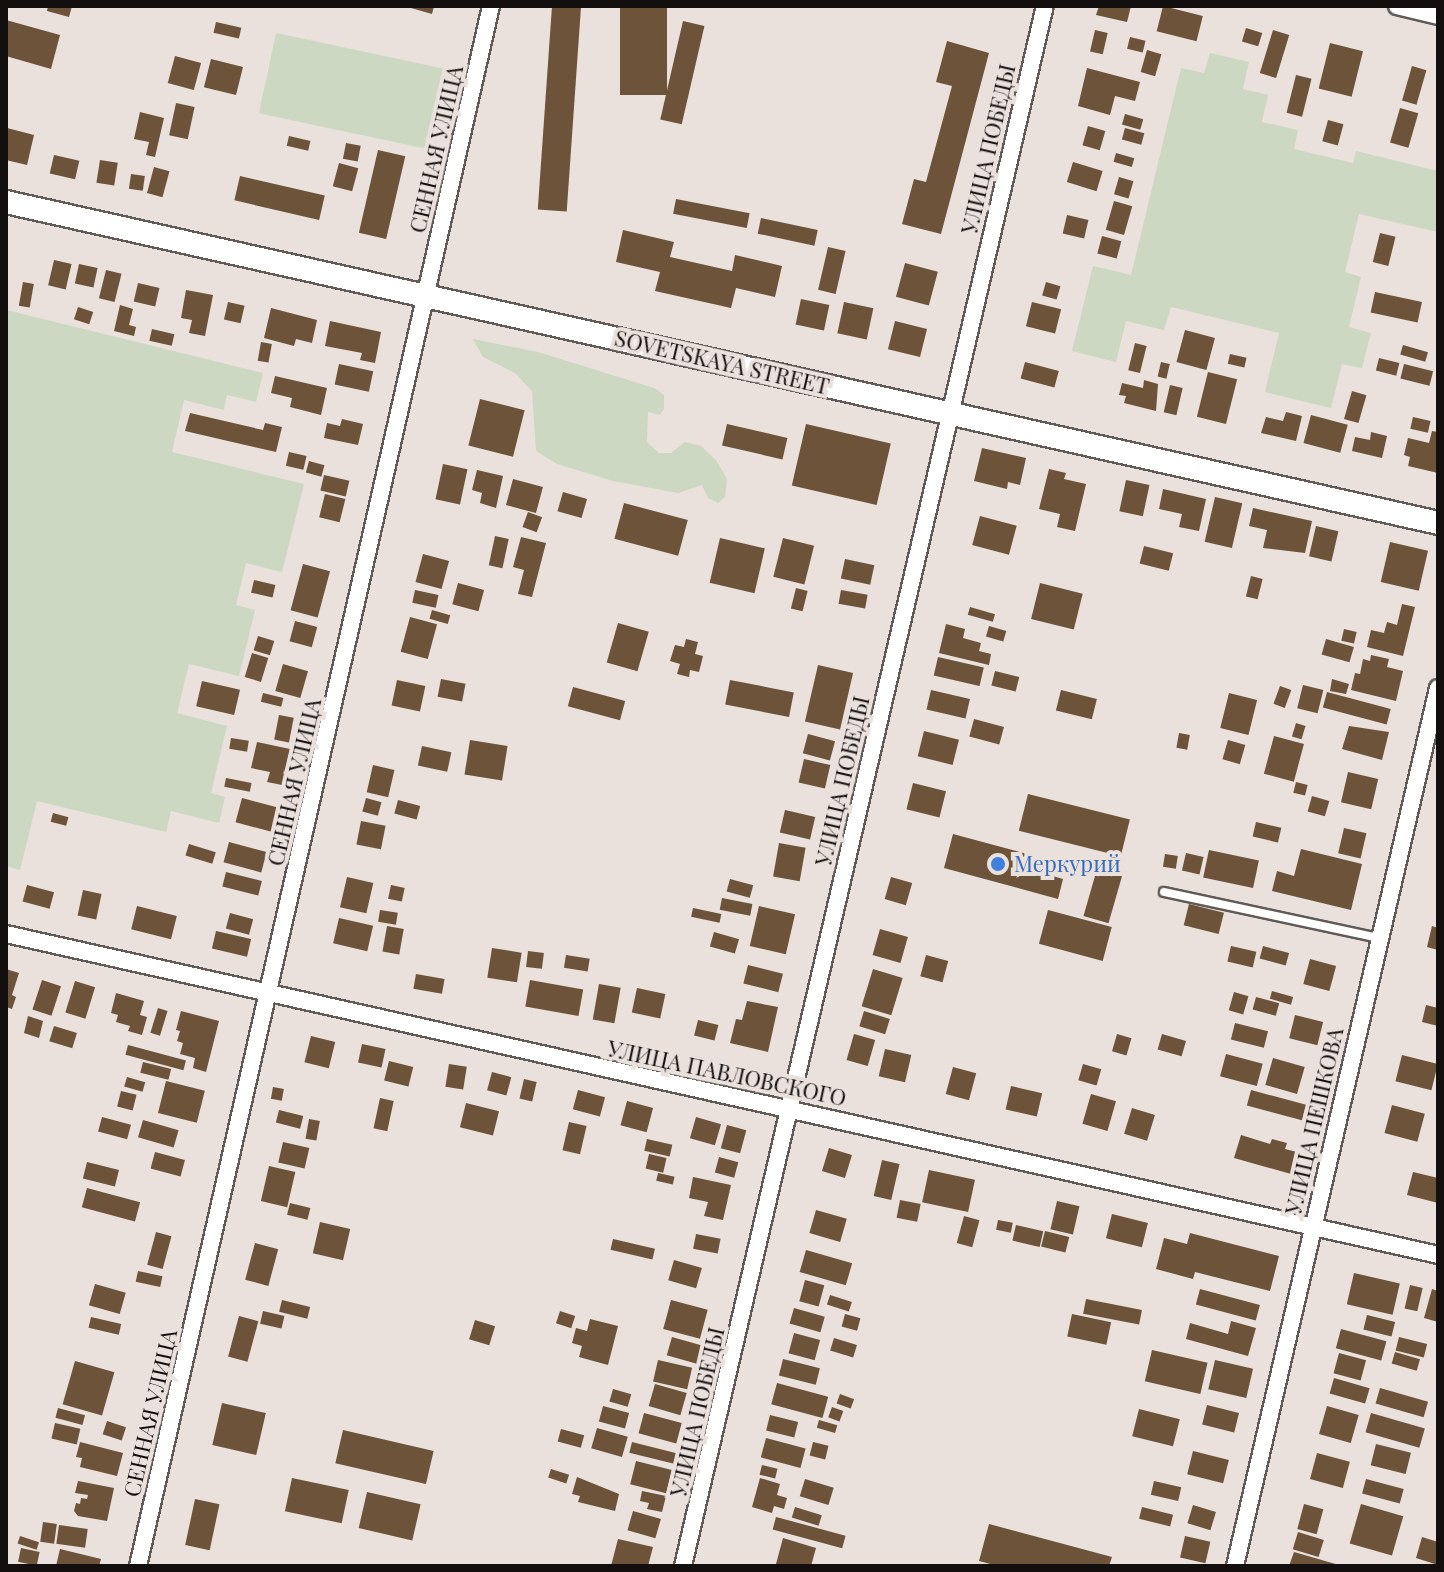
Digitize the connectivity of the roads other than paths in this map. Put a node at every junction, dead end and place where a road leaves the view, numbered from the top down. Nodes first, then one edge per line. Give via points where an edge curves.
1 (491, 6) edge
2 (1045, 6) edge
3 (1397, 6) edge
4 (1438, 16) edge
5 (6, 202) edge
6 (425, 296) junction
7 (948, 413) junction
8 (1438, 523) edge
9 (1438, 688) edge
10 (1164, 892) dead end
11 (6, 934) edge
12 (1379, 938) junction
13 (269, 995) junction
14 (790, 1109) junction
15 (1312, 1226) junction
16 (1438, 1255) edge
17 (138, 1566) edge
18 (683, 1566) edge
19 (1235, 1566) edge

1 - 6 street, СЕННАЯ УЛИЦА
2 - 7 street, УЛИЦА ПОБЕДЫ
3 - 4 street
5 - 6 street, SOVETSKAYA STREET
6 - 7 street, SOVETSKAYA STREET
6 - 13 street, СЕННАЯ УЛИЦА
7 - 8 street, SOVETSKAYA STREET
7 - 14 street, УЛИЦА ПОБЕДЫ
9 - 12 street, УЛИЦА ПЕШКОВА
10 - 12 lane
11 - 13 street, УЛИЦА ПАВЛОВСКОГО
12 - 15 street, УЛИЦА ПЕШКОВА
13 - 14 street, УЛИЦА ПАВЛОВСКОГО
13 - 17 street, СЕННАЯ УЛИЦА
14 - 15 street, УЛИЦА ПАВЛОВСКОГО
14 - 18 street, УЛИЦА ПОБЕДЫ
15 - 16 street, УЛИЦА ПАВЛОВСКОГО
15 - 19 street, УЛИЦА ПЕШКОВА

